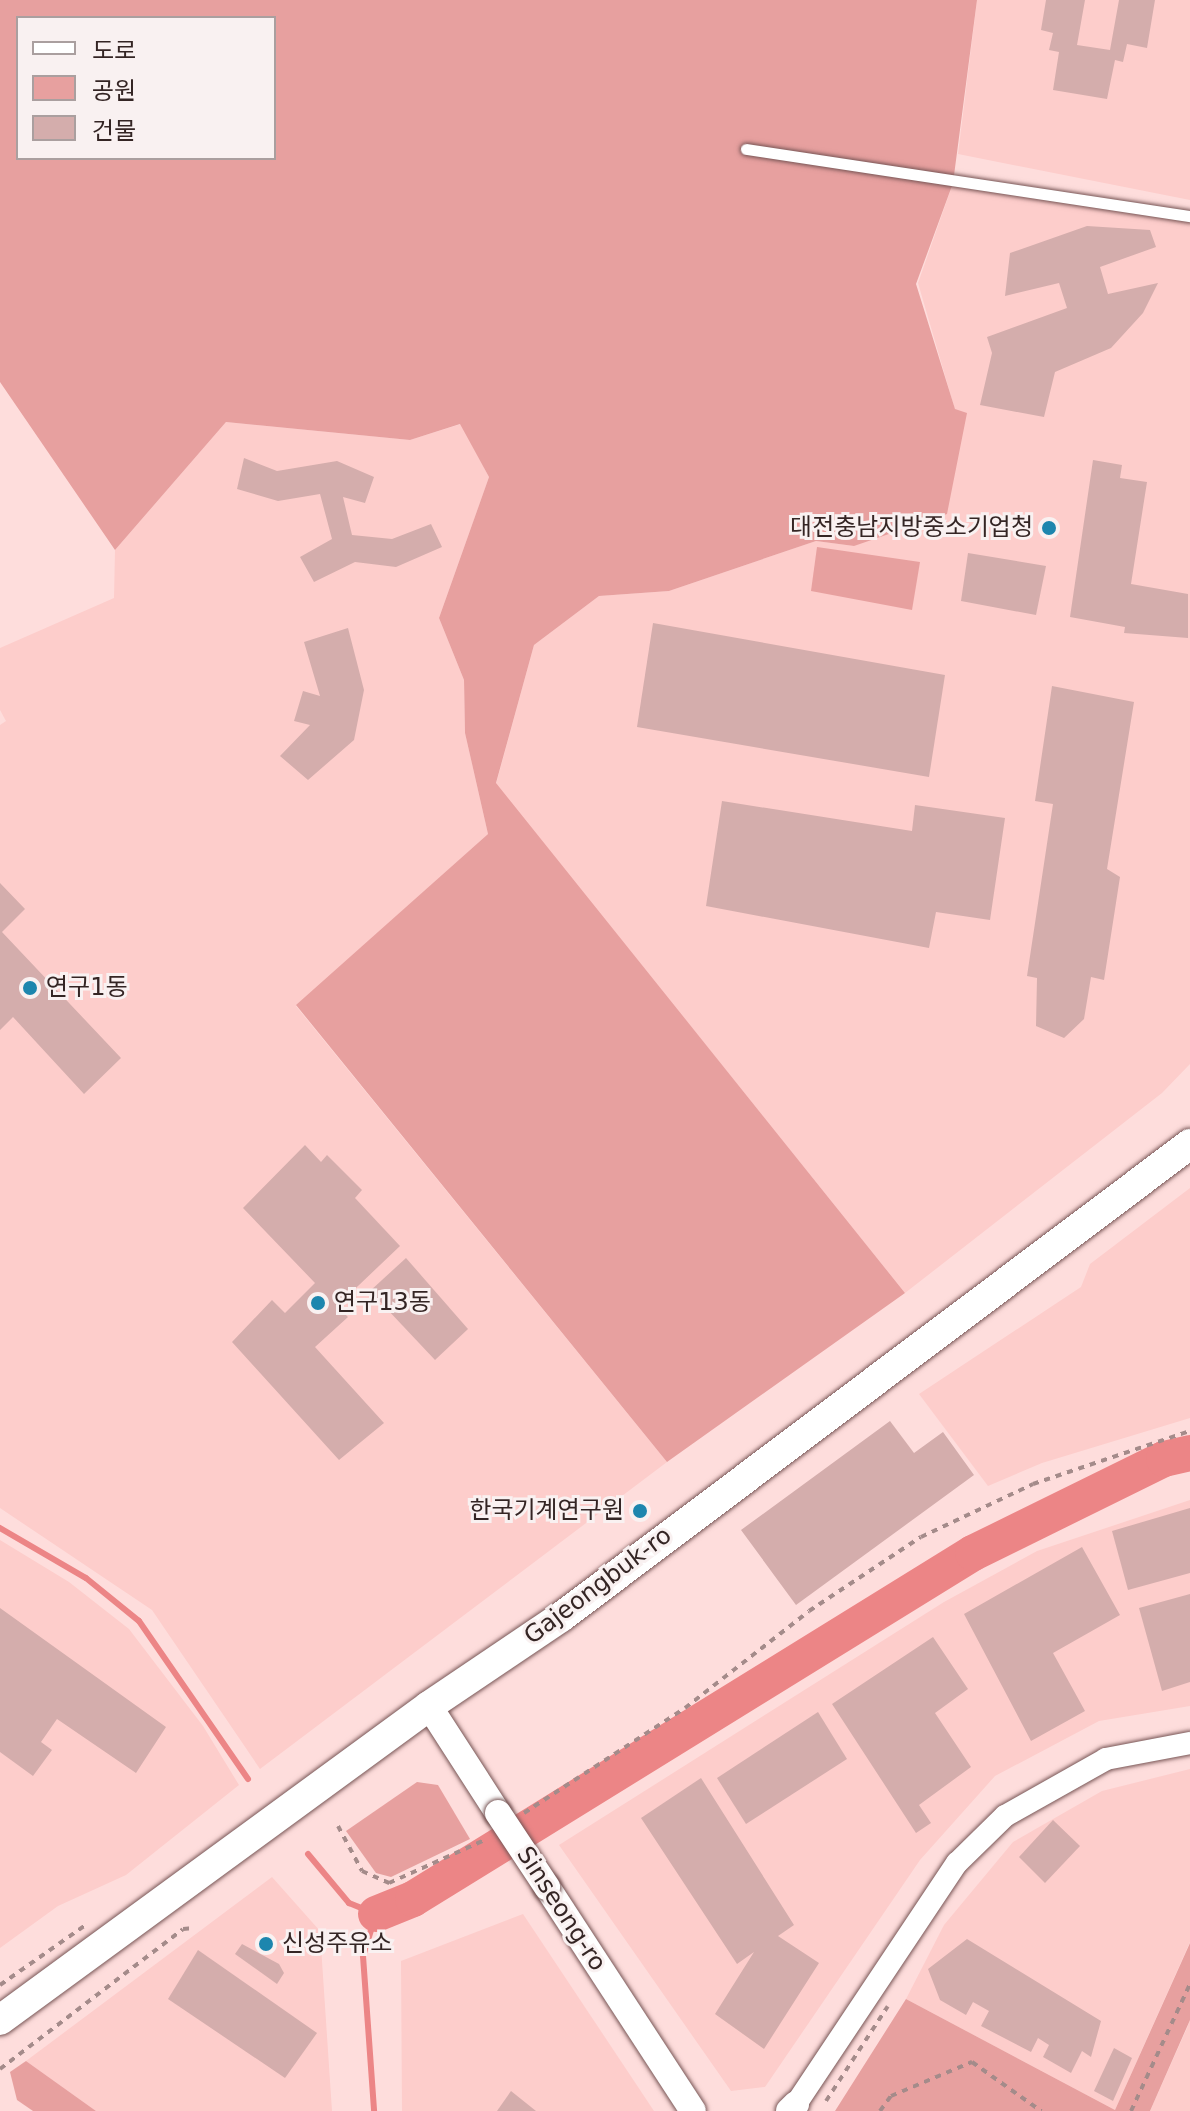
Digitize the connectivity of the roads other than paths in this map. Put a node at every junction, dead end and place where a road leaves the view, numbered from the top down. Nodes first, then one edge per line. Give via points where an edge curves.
1 (746, 149) dead end
2 (1190, 216) edge
3 (1190, 1144) edge
4 (429, 1706) junction
5 (1190, 1743) edge
6 (0, 2020) edge
7 (792, 2109) edge
8 (693, 2111) edge

1 - 2 lane
3 - 4 main road, Gajeongbuk-ro via 561,1617
4 - 6 main road, Gajeongbuk-ro
4 - 8 street, Sinseong-ro, bridge
5 - 7 street via 1106,1759 1005,1816 957,1863

